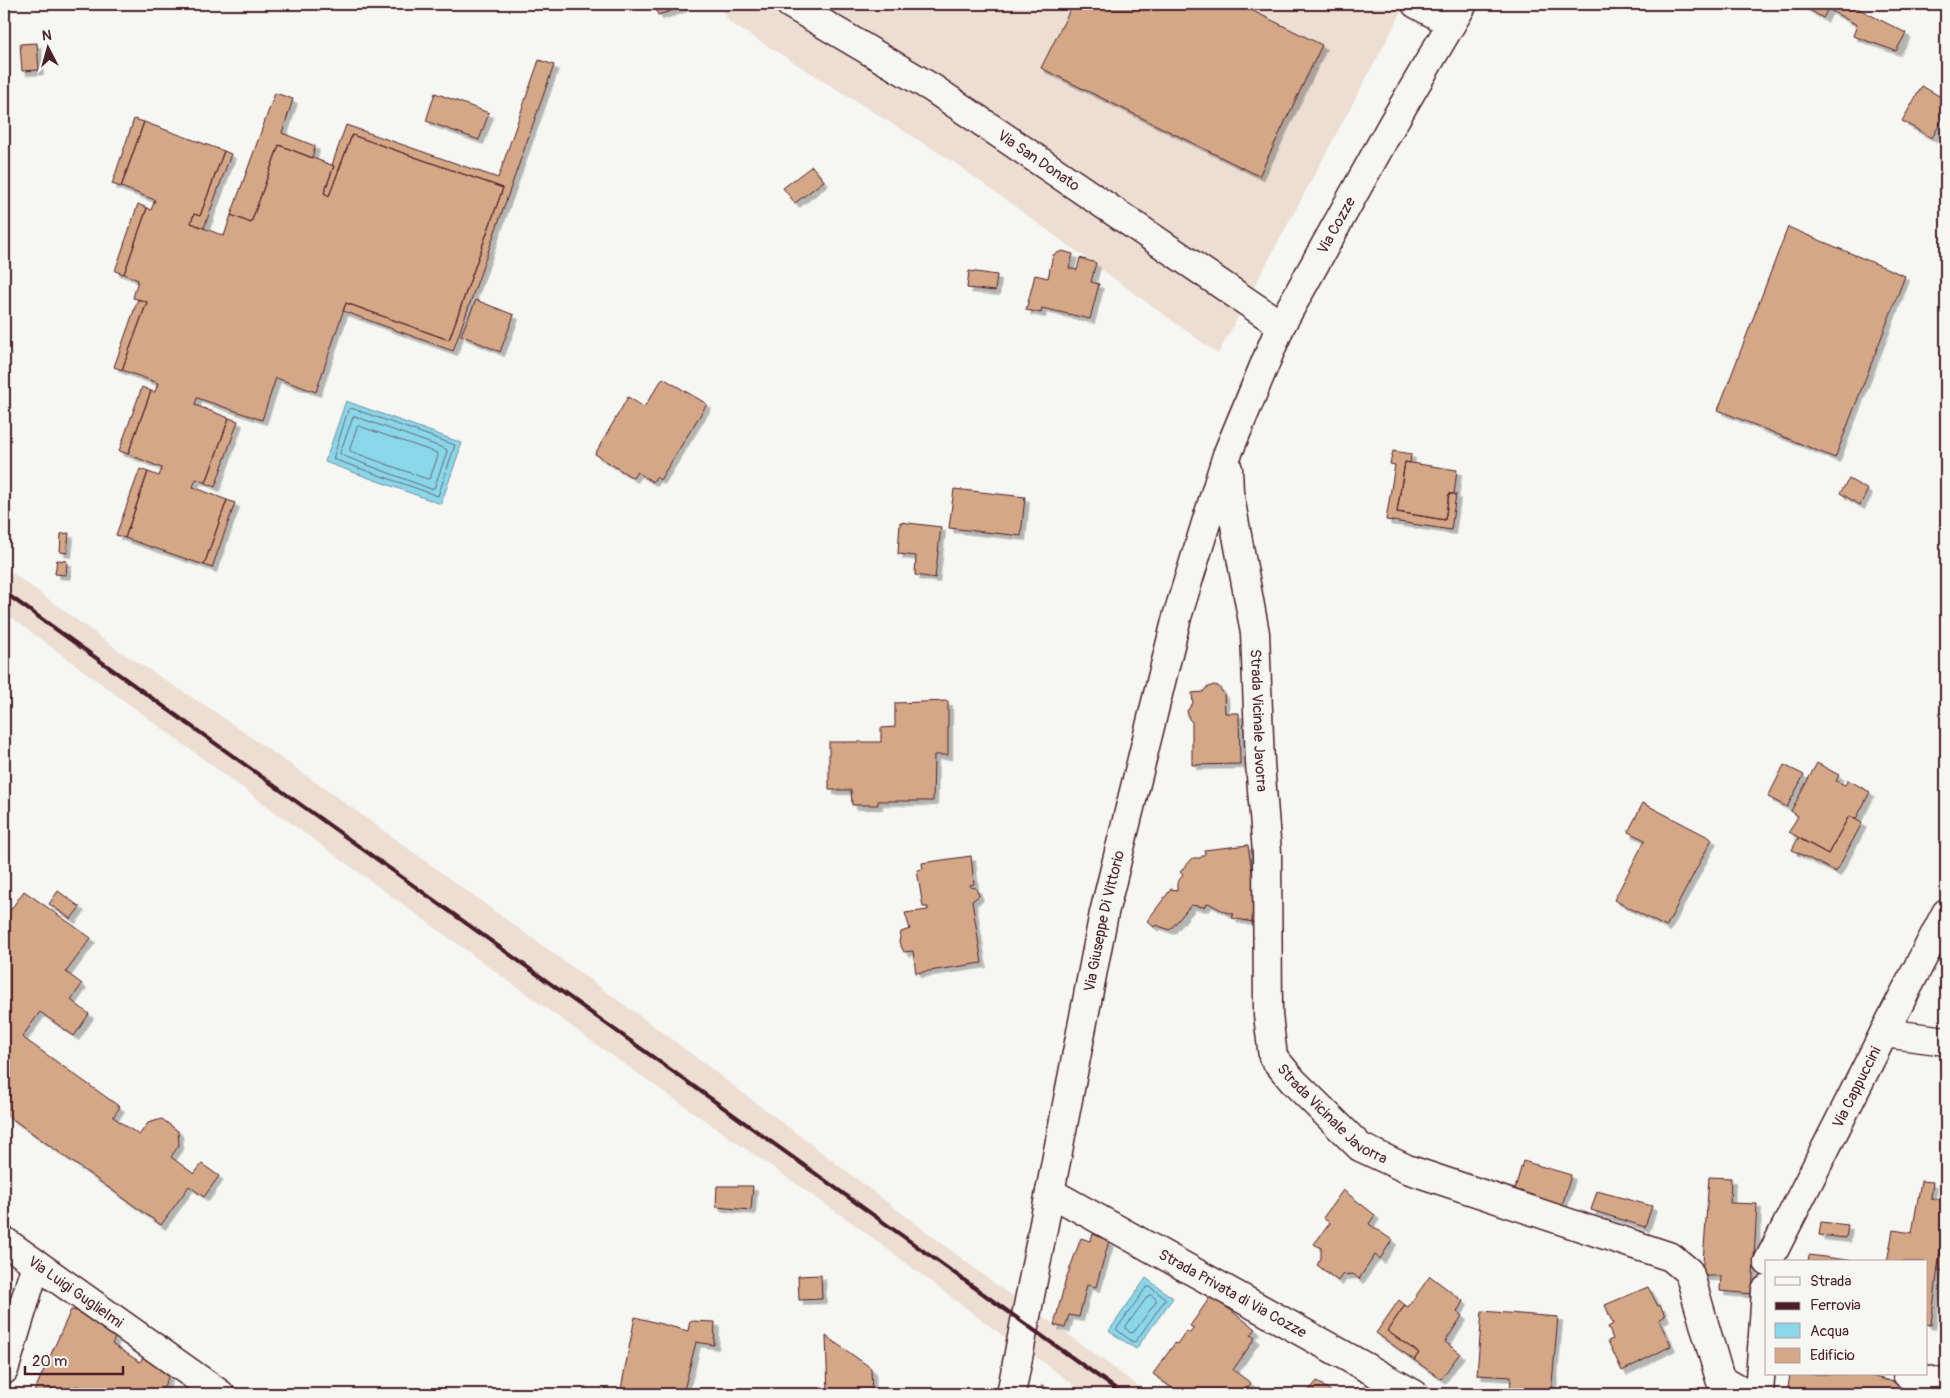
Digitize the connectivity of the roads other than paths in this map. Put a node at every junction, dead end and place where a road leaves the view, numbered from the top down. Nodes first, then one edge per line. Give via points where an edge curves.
1 (790, 4) edge
2 (1416, 4) edge
3 (1457, 13) edge
4 (1281, 325) junction
5 (1227, 455) junction
6 (1946, 913) edge
7 (1884, 1033) junction
8 (1946, 1041) edge
9 (1050, 1192) junction
10 (4, 1241) edge
11 (1769, 1260) edge
12 (36, 1264) junction
13 (1765, 1337) edge
14 (4, 1370) edge
15 (1914, 1376) edge
16 (186, 1383) edge
17 (1946, 1385) edge
18 (220, 1394) edge
19 (1011, 1394) edge
20 (1414, 1394) edge
21 (1746, 1394) edge
22 (1759, 1394) edge

1 - 4 street, Via San Donato via 932,88
2 - 3 street
3 - 4 street, Via Cozze
4 - 5 street, Via Cozze
5 - 9 street, Via Giuseppe Di Vittorio via 1177,617 1104,913
5 - 21 street, Strada Vicinale Javorra via 1229,492 1255,633 1267,853 1268,1015 1273,1057 1360,1147 1407,1169 1671,1257 1689,1272 1720,1379
6 - 7 street, Via Cappuccini
7 - 8 street
7 - 11 street, Via Cappuccini
9 - 19 street, Via Giuseppe Di Vittorio
9 - 20 street, Strada Privata di Via Cozze
10 - 12 street, Via Luigi Guglielmi
12 - 14 street
12 - 16 street, Via Luigi Guglielmi
13 - 22 street
15 - 17 street
16 - 18 street, Via Luigi Guglielmi

